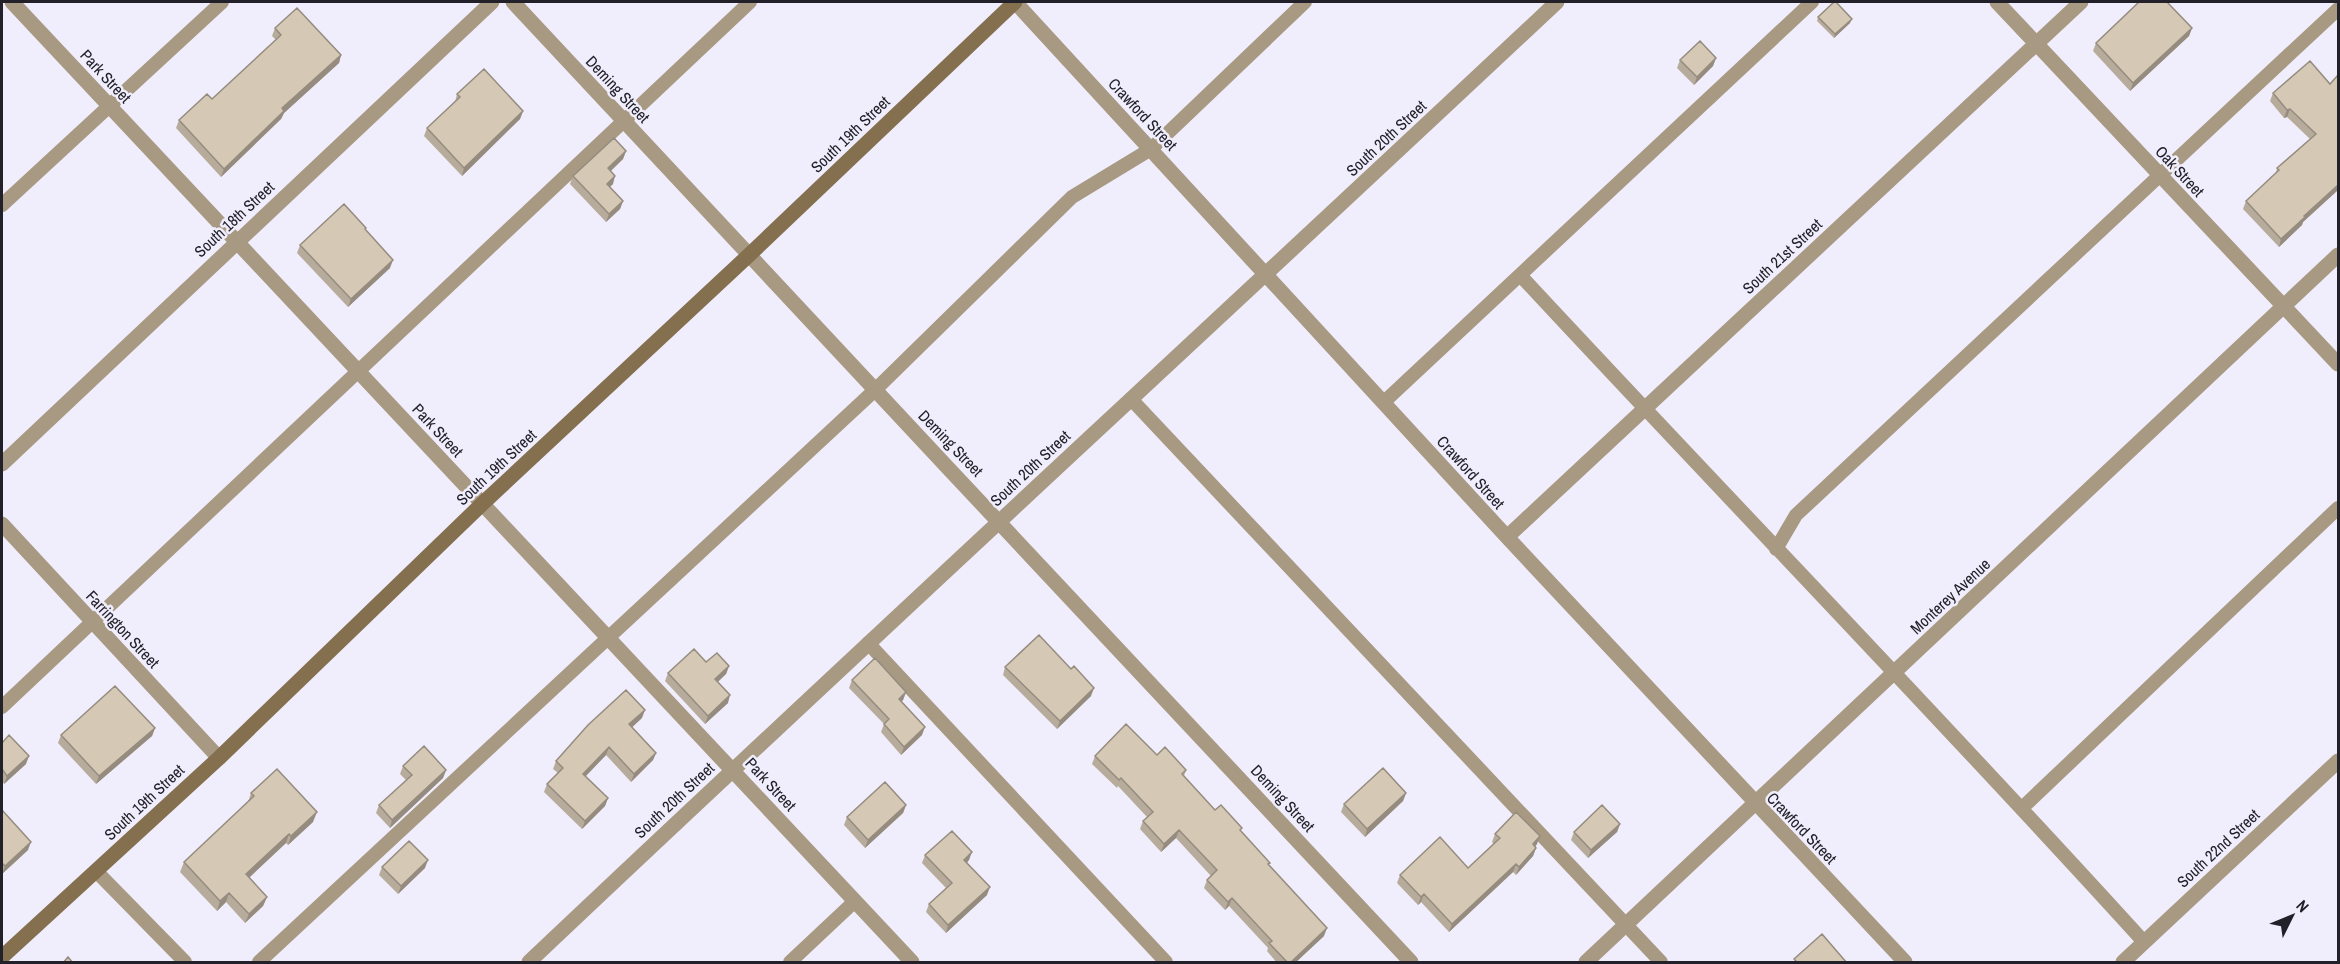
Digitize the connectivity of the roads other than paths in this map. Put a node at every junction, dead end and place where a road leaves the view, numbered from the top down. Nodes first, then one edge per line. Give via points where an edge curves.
1 (12, 2) edge
2 (222, 2) edge
3 (492, 2) edge
4 (513, 2) edge
5 (750, 2) edge
6 (1015, 2) edge
7 (1305, 2) edge
8 (1557, 2) edge
9 (1812, 2) edge
10 (1997, 2) edge
11 (2082, 2) edge
12 (2338, 9) edge
13 (2037, 43) junction
14 (109, 106) junction
15 (623, 121) junction
16 (1151, 149) junction
17 (2160, 176) junction
18 (2, 205) edge
19 (236, 242) junction
20 (2338, 255) edge
21 (748, 256) junction
22 (1267, 274) junction
23 (1520, 275) junction
24 (2284, 306) junction
25 (2338, 364) edge
26 (357, 370) junction
27 (875, 390) junction
28 (1131, 399) junction
29 (1384, 402) junction
30 (1644, 409) junction
31 (2, 464) edge
32 (482, 504) junction
33 (2338, 508) edge
34 (999, 520) junction
35 (2, 524) edge
36 (1507, 537) junction
37 (1776, 549) junction
38 (91, 620) junction
39 (609, 638) junction
40 (868, 643) junction
41 (1894, 674) junction
42 (2, 706) edge
43 (219, 758) junction
44 (2338, 761) edge
45 (733, 769) junction
46 (1755, 804) junction
47 (2022, 808) junction
48 (96, 871) junction
49 (855, 901) junction
50 (1626, 926) junction
51 (2144, 942) junction
52 (2, 957) edge
53 (2124, 962) edge
54 (185, 963) edge
55 (259, 963) edge
56 (529, 963) edge
57 (790, 963) edge
58 (912, 963) edge
59 (1166, 963) edge
60 (1411, 963) edge
61 (1586, 963) edge
62 (1661, 963) edge
63 (1905, 963) edge

1 - 14 street, Park Street
2 - 14 lane
3 - 19 street, South 18th Street
4 - 15 street, Deming Street
5 - 15 lane
6 - 16 street, Crawford Street
6 - 21 street, South 19th Street
7 - 16 lane
8 - 22 street, South 20th Street
9 - 23 lane
10 - 13 street, Oak Street
11 - 13 street, South 21st Street
12 - 17 lane
13 - 17 street, Oak Street
13 - 30 street, South 21st Street
14 - 18 lane
14 - 19 street, Park Street
15 - 21 street, Deming Street
15 - 26 lane
16 - 22 street, Crawford Street
16 - 27 lane via 1072,197
17 - 24 street, Oak Street
17 - 37 lane via 1796,515
19 - 26 street, Park Street
19 - 31 street, South 18th Street
20 - 24 street, Monterey Avenue
21 - 27 street, Deming Street
21 - 32 street, South 19th Street
22 - 28 street, South 20th Street
22 - 29 street, Crawford Street
23 - 29 lane
23 - 30 lane
24 - 25 street, Oak Street
24 - 41 street, Monterey Avenue
26 - 32 street, Park Street
26 - 38 lane
27 - 34 street, Deming Street
27 - 39 lane
28 - 34 street, South 20th Street
28 - 50 lane
29 - 36 street, Crawford Street
30 - 36 street, South 21st Street
30 - 37 lane
32 - 39 street, Park Street
32 - 43 street, South 19th Street
33 - 47 lane
34 - 40 street, South 20th Street
34 - 60 street, Deming Street
35 - 38 street, Farrington Street
36 - 46 street, Crawford Street
37 - 41 lane
38 - 42 lane
38 - 43 street, Farrington Street
39 - 45 street, Park Street
39 - 55 lane
40 - 45 street, South 20th Street
40 - 59 lane
41 - 46 street, Monterey Avenue
41 - 47 lane
43 - 48 street, South 19th Street
44 - 51 street, South 22nd Street
45 - 49 street, Park Street
45 - 56 street, South 20th Street
46 - 50 street, Monterey Avenue
46 - 63 street, Crawford Street
47 - 51 lane
48 - 52 street, South 19th Street
48 - 54 lane
49 - 57 lane
49 - 58 street, Park Street
50 - 61 street, Monterey Avenue
50 - 62 lane
51 - 53 street, South 22nd Street

